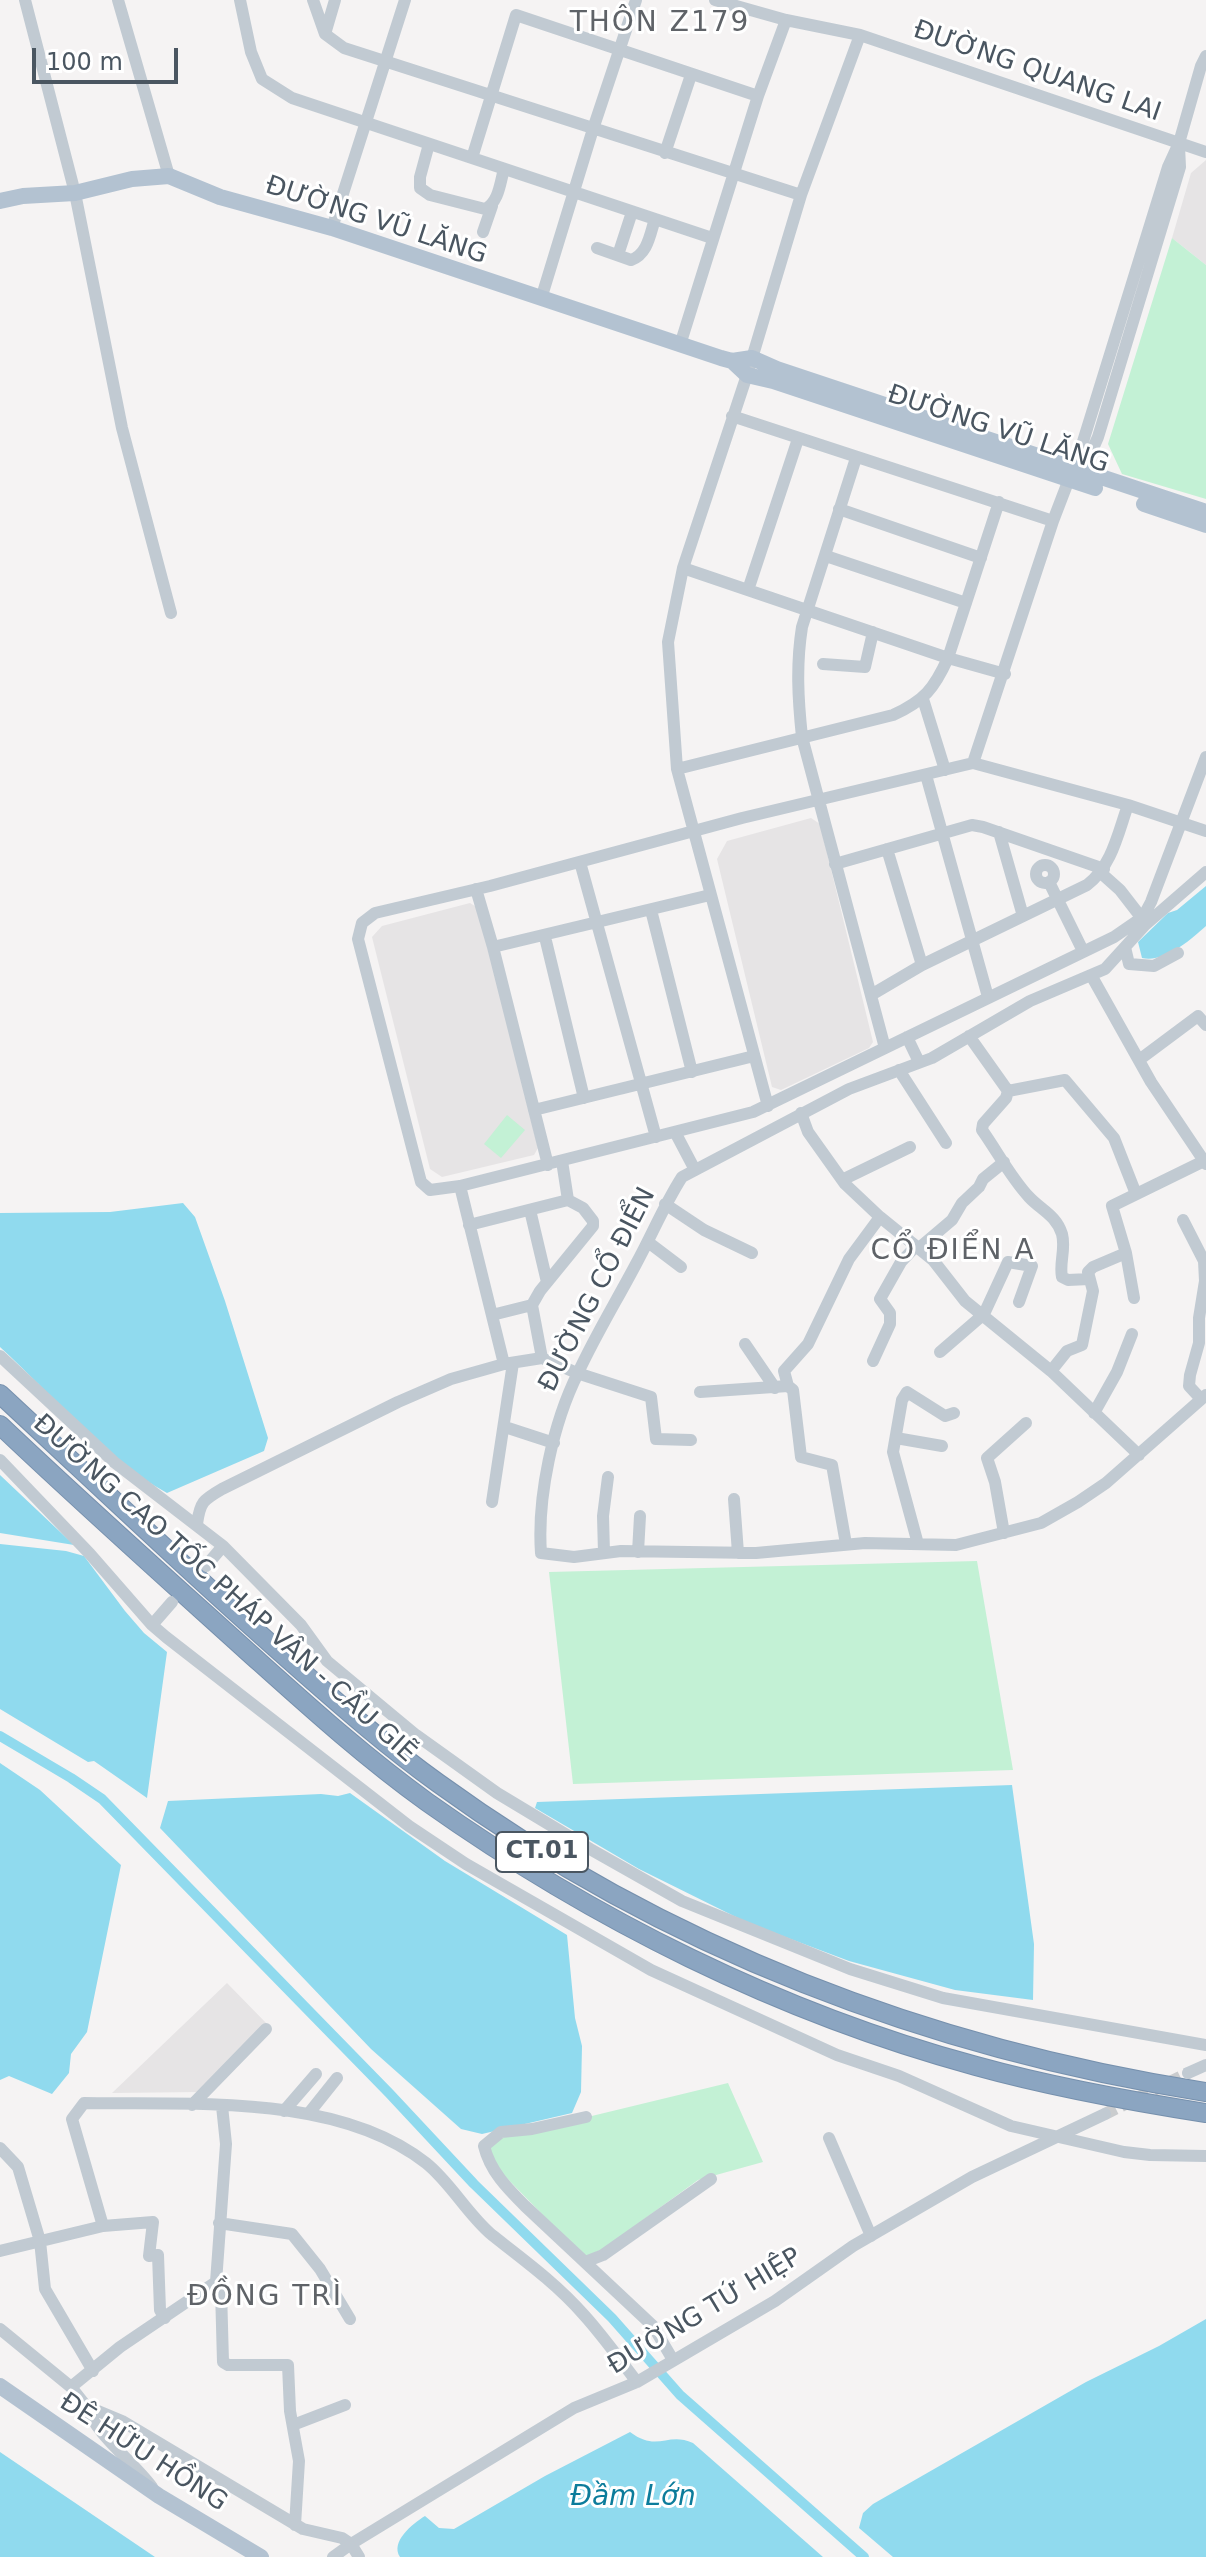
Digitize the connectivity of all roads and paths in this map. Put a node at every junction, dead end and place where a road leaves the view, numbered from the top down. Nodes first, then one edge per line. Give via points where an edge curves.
1 (25, 0) edge
2 (118, 0) edge
3 (240, 0) edge
4 (313, 0) edge
5 (335, 0) edge
6 (405, 0) edge
7 (636, 0) edge
8 (715, 0) edge
9 (786, 20) junction
10 (325, 34) junction
11 (860, 35) junction
12 (620, 50) junction
13 (1206, 56) edge
14 (383, 60) junction
15 (691, 75) junction
16 (491, 96) junction
17 (758, 96) junction
18 (366, 123) junction
19 (593, 129) junction
20 (1179, 143) junction
21 (429, 144) junction
22 (1206, 152) edge
23 (665, 153) junction
24 (472, 158) junction
25 (504, 169) junction
26 (169, 176) junction
27 (733, 176) junction
28 (574, 192) junction
29 (75, 193) junction
30 (801, 195) junction
31 (0, 201) edge
32 (492, 206) junction
33 (632, 212) junction
34 (655, 219) junction
35 (332, 228) junction
36 (483, 232) dead end
37 (712, 238) junction
38 (597, 248) dead end
39 (618, 255) junction
40 (541, 299) junction
41 (680, 345) junction
42 (749, 367) junction
43 (732, 416) junction
44 (798, 439) junction
45 (856, 458) junction
46 (1070, 474) junction
47 (999, 502) junction
48 (839, 509) junction
49 (1206, 512) edge
50 (1053, 521) junction
51 (1206, 525) edge
52 (826, 556) junction
53 (981, 558) junction
54 (683, 568) junction
55 (748, 590) junction
56 (966, 603) junction
57 (807, 610) junction
58 (171, 613) dead end
59 (873, 632) junction
60 (948, 658) junction
61 (823, 664) dead end
62 (1005, 674) junction
63 (923, 699) junction
64 (802, 737) junction
65 (1206, 757) edge
66 (973, 763) junction
67 (677, 769) junction
68 (945, 770) junction
69 (926, 775) junction
70 (819, 800) junction
71 (1128, 805) junction
72 (1183, 823) junction
73 (694, 831) junction
74 (1206, 831) edge
75 (999, 832) junction
76 (941, 834) junction
77 (887, 849) junction
78 (1053, 850) junction
79 (580, 862) junction
80 (835, 864) junction
81 (1047, 865) junction
82 (1102, 871) junction
83 (1036, 876) junction
84 (1204, 877) edge
85 (1013, 880) junction
86 (1049, 882) junction
87 (476, 889) junction
88 (710, 895) junction
89 (1058, 899) junction
90 (651, 910) junction
91 (1023, 916) junction
92 (1144, 921) junction
93 (598, 924) junction
94 (545, 937) junction
95 (971, 942) junction
96 (493, 947) junction
97 (1125, 947) junction
98 (1083, 951) junction
99 (1178, 953) dead end
100 (922, 965) junction
101 (1091, 975) junction
102 (871, 995) junction
103 (988, 997) junction
104 (1206, 1025) edge
105 (969, 1036) junction
106 (907, 1037) junction
107 (885, 1048) junction
108 (754, 1056) junction
109 (1139, 1060) junction
110 (919, 1062) junction
111 (899, 1070) junction
112 (692, 1072) junction
113 (642, 1085) junction
114 (1008, 1091) junction
115 (584, 1098) junction
116 (768, 1106) junction
117 (534, 1110) junction
118 (801, 1113) junction
119 (675, 1132) junction
120 (656, 1137) junction
121 (946, 1143) dead end
122 (910, 1147) dead end
123 (1004, 1162) junction
124 (555, 1163) junction
125 (1205, 1163) edge
126 (695, 1170) junction
127 (842, 1180) junction
128 (460, 1186) junction
129 (1136, 1194) junction
130 (568, 1200) junction
131 (665, 1204) junction
132 (530, 1210) junction
133 (880, 1217) junction
134 (1183, 1220) dead end
135 (469, 1225) junction
136 (648, 1242) junction
137 (918, 1247) junction
138 (752, 1253) dead end
139 (1126, 1253) junction
140 (681, 1267) dead end
141 (1089, 1279) junction
142 (547, 1282) junction
143 (1134, 1298) dead end
144 (1019, 1302) dead end
145 (532, 1305) junction
146 (984, 1314) junction
147 (492, 1315) junction
148 (1132, 1334) dead end
149 (745, 1344) dead end
150 (940, 1352) dead end
151 (0, 1356) edge
152 (542, 1358) junction
153 (873, 1361) dead end
154 (508, 1363) junction
155 (1051, 1371) junction
156 (577, 1373) junction
157 (782, 1387) junction
158 (700, 1392) dead end
159 (0, 1394) edge
160 (1204, 1397) edge
161 (954, 1413) dead end
162 (1094, 1413) junction
163 (1026, 1423) dead end
164 (0, 1425) edge
165 (505, 1427) junction
166 (896, 1438) junction
167 (691, 1440) dead end
168 (554, 1443) junction
169 (942, 1446) dead end
170 (1139, 1455) junction
171 (0, 1460) edge
172 (608, 1477) dead end
173 (734, 1499) dead end
174 (492, 1502) dead end
175 (640, 1516) dead end
176 (197, 1524) junction
177 (1004, 1533) junction
178 (846, 1544) junction
179 (918, 1544) junction
180 (223, 1546) junction
181 (638, 1552) junction
182 (604, 1553) junction
183 (738, 1553) junction
184 (206, 1566) dead end
185 (172, 1602) dead end
186 (152, 1625) junction
187 (266, 2029) dead end
188 (1206, 2045) edge
189 (1206, 2065) edge
190 (1188, 2073) tunnel mouth
191 (316, 2074) dead end
192 (337, 2078) dead end
193 (1206, 2092) edge
194 (192, 2105) junction
195 (222, 2106) junction
196 (284, 2111) junction
197 (309, 2113) junction
198 (1206, 2113) edge
199 (1105, 2114) tunnel mouth
200 (586, 2117) dead end
201 (1058, 2137) junction
202 (829, 2138) dead end
203 (0, 2148) edge
204 (1206, 2156) edge
205 (711, 2179) dead end
206 (219, 2223) junction
207 (103, 2226) junction
208 (871, 2236) junction
209 (40, 2241) junction
210 (0, 2251) edge
211 (585, 2262) junction
212 (216, 2282) junction
213 (165, 2318) junction
214 (350, 2319) dead end
215 (0, 2329) edge
216 (668, 2364) junction
217 (93, 2371) junction
218 (640, 2380) junction
219 (0, 2386) edge
220 (71, 2387) junction
221 (345, 2405) dead end
222 (86, 2406) junction
223 (293, 2425) junction
224 (159, 2496) junction
225 (295, 2525) junction
226 (351, 2544) junction
227 (261, 2557) edge
228 (333, 2557) edge
229 (359, 2557) edge

1 - 29 street
2 - 26 street
3 - 18 street via 262,79 292,98
4 - 10 street
5 - 10 street
6 - 14 street
7 - 12 street
8 - 9 street, ĐƯỜNG QUANG LAI
9 - 11 street, ĐƯỜNG QUANG LAI
9 - 17 street
10 - 14 street via 344,48
11 - 20 street, ĐƯỜNG QUANG LAI
11 - 30 street
12 - 15 street
12 - 16 street via 516,15
12 - 19 street
13 - 20 street
14 - 16 street
14 - 18 street
15 - 17 street
15 - 23 street
16 - 19 street
16 - 24 street
17 - 27 street
18 - 21 street
18 - 35 street
19 - 23 street
19 - 28 street
20 - 22 street, ĐƯỜNG QUANG LAI
20 - 46 street via 1133,301
21 - 24 street
21 - 32 street via 420,177 424,192 485,209
23 - 27 street
24 - 25 street
25 - 28 street
25 - 32 street
26 - 29 main road, ĐƯỜNG VŨ LĂNG
26 - 35 main road, ĐƯỜNG VŨ LĂNG via 220,197
27 - 30 street
27 - 37 street
28 - 33 street
28 - 40 street
29 - 31 main road, ĐƯỜNG VŨ LĂNG
29 - 58 street via 122,428
30 - 42 street
32 - 36 street
33 - 34 street
33 - 39 street
34 - 37 street
34 - 39 street via 642,254 631,260
35 - 40 main road, ĐƯỜNG VŨ LĂNG
37 - 41 street
38 - 39 street
40 - 41 main road, ĐƯỜNG VŨ LĂNG
41 - 42 main road, ĐƯỜNG VŨ LĂNG
42 - 43 street
42 - 46 main road, ĐƯỜNG VŨ LĂNG via 773,381
43 - 44 street
43 - 54 street
44 - 45 street
44 - 55 street
45 - 47 street
45 - 48 street
46 - 49 main road, ĐƯỜNG VŨ LĂNG
46 - 50 street
46 - 51 main road, ĐƯỜNG VŨ LĂNG
47 - 50 street
47 - 53 street
48 - 52 street
48 - 53 street
50 - 62 street
52 - 56 street
52 - 57 street
53 - 56 street
54 - 55 street
54 - 67 street via 668,642
55 - 57 street
56 - 60 street
57 - 59 street
57 - 64 street via 797,656
59 - 60 street
59 - 61 street via 864,668
60 - 62 street
60 - 63 street
62 - 66 street
63 - 64 street via 893,715
63 - 68 street
64 - 67 street
64 - 70 street
65 - 72 street
66 - 68 street
66 - 71 street
67 - 73 street
68 - 69 street
69 - 70 street
69 - 76 street
70 - 73 street
70 - 80 street
71 - 72 street
71 - 82 street
72 - 74 street
72 - 92 street
73 - 79 street
73 - 88 street
75 - 76 street via 972,825
75 - 78 street
75 - 85 street
76 - 77 street
76 - 95 street
77 - 80 street
77 - 100 street
78 - 81 street
78 - 82 street
79 - 87 street
79 - 93 street
80 - 102 street
81 - 83 street via 1039,867
81 - 86 street via 1054,874
82 - 89 street
82 - 92 street
83 - 85 street
83 - 86 street
84 - 92 street, ĐƯỜNG CỔ ĐIỂN
85 - 91 street
86 - 89 street
87 - 96 street
87 - 128 street via 375,913 362,923 358,939 421,1182 430,1190
88 - 90 street
88 - 108 street
89 - 91 street
89 - 98 street
90 - 93 street
90 - 112 street
91 - 95 street
92 - 97 street, ĐƯỜNG CỔ ĐIỂN
92 - 98 street
93 - 94 street
93 - 113 street
94 - 96 street
94 - 115 street
95 - 100 street
95 - 103 street
96 - 117 street
97 - 99 street via 1129,964 1154,966
97 - 101 street, ĐƯỜNG CỔ ĐIỂN via 1105,969
98 - 103 street
100 - 102 street
101 - 105 street, ĐƯỜNG CỔ ĐIỂN via 1030,1001
101 - 109 street
102 - 107 street
103 - 106 street
104 - 109 street via 1198,1016
105 - 110 street, ĐƯỜNG CỔ ĐIỂN
105 - 114 street
106 - 107 street
106 - 110 street
107 - 116 street
108 - 112 street
108 - 116 street
109 - 125 street
110 - 111 street, ĐƯỜNG CỔ ĐIỂN
111 - 118 street, ĐƯỜNG CỔ ĐIỂN
111 - 121 street
112 - 113 street
113 - 115 street
113 - 120 street
114 - 123 street via 982,1130
114 - 129 street via 1065,1080 1114,1138
115 - 117 street
116 - 119 street
117 - 124 street
118 - 126 street, ĐƯỜNG CỔ ĐIỂN
118 - 127 street
119 - 120 street
119 - 126 street
120 - 124 street
122 - 127 street
123 - 137 street via 983,1179 952,1220
123 - 141 street via 1029,1198 1059,1226 1065,1250 1062,1277
124 - 128 street
124 - 130 street
125 - 129 street
126 - 131 street, ĐƯỜNG CỔ ĐIỂN via 682,1177
127 - 133 street
128 - 135 street
129 - 139 street via 1112,1206
130 - 132 street
130 - 142 street via 583,1208 593,1226
131 - 136 street, ĐƯỜNG CỔ ĐIỂN
131 - 138 street
132 - 135 street
132 - 142 street
133 - 137 street
133 - 157 street via 849,1259 808,1344 784,1371
134 - 160 street via 1204,1261 1199,1343 1189,1386
135 - 147 street
136 - 140 street
136 - 156 street, ĐƯỜNG CỔ ĐIỂN
137 - 146 street via 965,1301
137 - 153 street via 901,1262 880,1299 890,1313 890,1324
139 - 141 street via 1093,1267
139 - 143 street
141 - 155 street via 1093,1291 1082,1345 1067,1351
142 - 145 street
144 - 146 street via 1032,1266 1008,1262
145 - 147 street
145 - 152 street
146 - 150 street
146 - 155 street
147 - 154 street
148 - 162 street
149 - 157 street
151 - 176 street via 114,1462
152 - 154 street
152 - 156 street
154 - 165 street
154 - 176 street via 398,1402 222,1489 205,1498
155 - 162 street
156 - 167 street via 651,1397 656,1439
156 - 168 street, ĐƯỜNG CỔ ĐIỂN
157 - 158 street
157 - 178 street via 793,1390 801,1457 832,1465
159 - 193 highway, ĐƯỜNG CAO TỐC PHÁP VÂN - CẦU GIẼ / CT.01 via 185,1568 377,1737 516,1837 567,1867 713,1945 893,2018 1047,2061
160 - 170 street, ĐƯỜNG CỔ ĐIỂN
161 - 166 street via 945,1416 907,1392
162 - 170 street
163 - 177 street via 987,1458
164 - 198 highway, ĐƯỜNG CAO TỐC PHÁP VÂN - CẦU GIẼ / CT.01 via 362,1753 487,1843 568,1893 715,1969 862,2029 974,2066
165 - 168 street
165 - 174 street
166 - 169 street
166 - 179 street via 893,1452
168 - 182 street, ĐƯỜNG CỔ ĐIỂN via 539,1532 541,1553
170 - 177 street, ĐƯỜNG CỔ ĐIỂN via 1106,1483 1041,1523
171 - 186 street
172 - 182 street
173 - 183 street
175 - 181 street
176 - 180 street
177 - 179 street, ĐƯỜNG CỔ ĐIỂN via 956,1545
178 - 179 street, ĐƯỜNG CỔ ĐIỂN
178 - 183 street, ĐƯỜNG CỔ ĐIỂN
180 - 184 street
180 - 188 street via 301,1625 327,1661 416,1735 497,1793 682,1901 850,1969 943,1998
181 - 182 street, ĐƯỜNG CỔ ĐIỂN
181 - 183 street, ĐƯỜNG CỔ ĐIỂN
185 - 186 street
186 - 201 street via 409,1826 623,1955 837,2055 1011,2126
187 - 194 street
189 - 190 street
191 - 196 street
192 - 197 street
194 - 195 street
194 - 207 street via 84,2103 77,2110 72,2119
195 - 196 street
195 - 206 street via 226,2144
196 - 197 street
197 - 218 street via 385,2136 428,2165 492,2234 584,2314
199 - 201 street, ĐƯỜNG TỨ HIỆP
200 - 211 street via 501,2132 484,2146 508,2189
201 - 204 street via 1142,2154
201 - 208 street, ĐƯỜNG TỨ HIỆP via 972,2177
202 - 208 street
203 - 209 street via 18,2167
205 - 211 street via 603,2255
206 - 212 street
206 - 214 street via 292,2234
207 - 209 street
207 - 213 street via 153,2222 149,2256 158,2255 160,2310
208 - 216 street, ĐƯỜNG TỨ HIỆP
209 - 210 street
209 - 217 street via 45,2289
211 - 216 street via 653,2326
212 - 213 street
212 - 223 street via 221,2290 223,2362 288,2365
213 - 217 street
215 - 220 street
216 - 218 street, ĐƯỜNG TỨ HIỆP
217 - 220 street
218 - 226 street, ĐƯỜNG TỨ HIỆP via 574,2408
219 - 224 main road, ĐÊ HỮU HỒNG
220 - 222 street
221 - 223 street
222 - 224 street via 91,2420
222 - 225 street via 122,2421
223 - 225 street via 299,2461
224 - 227 main road, ĐÊ HỮU HỒNG
225 - 226 street
226 - 228 street, ĐƯỜNG TỨ HIỆP
226 - 229 street

